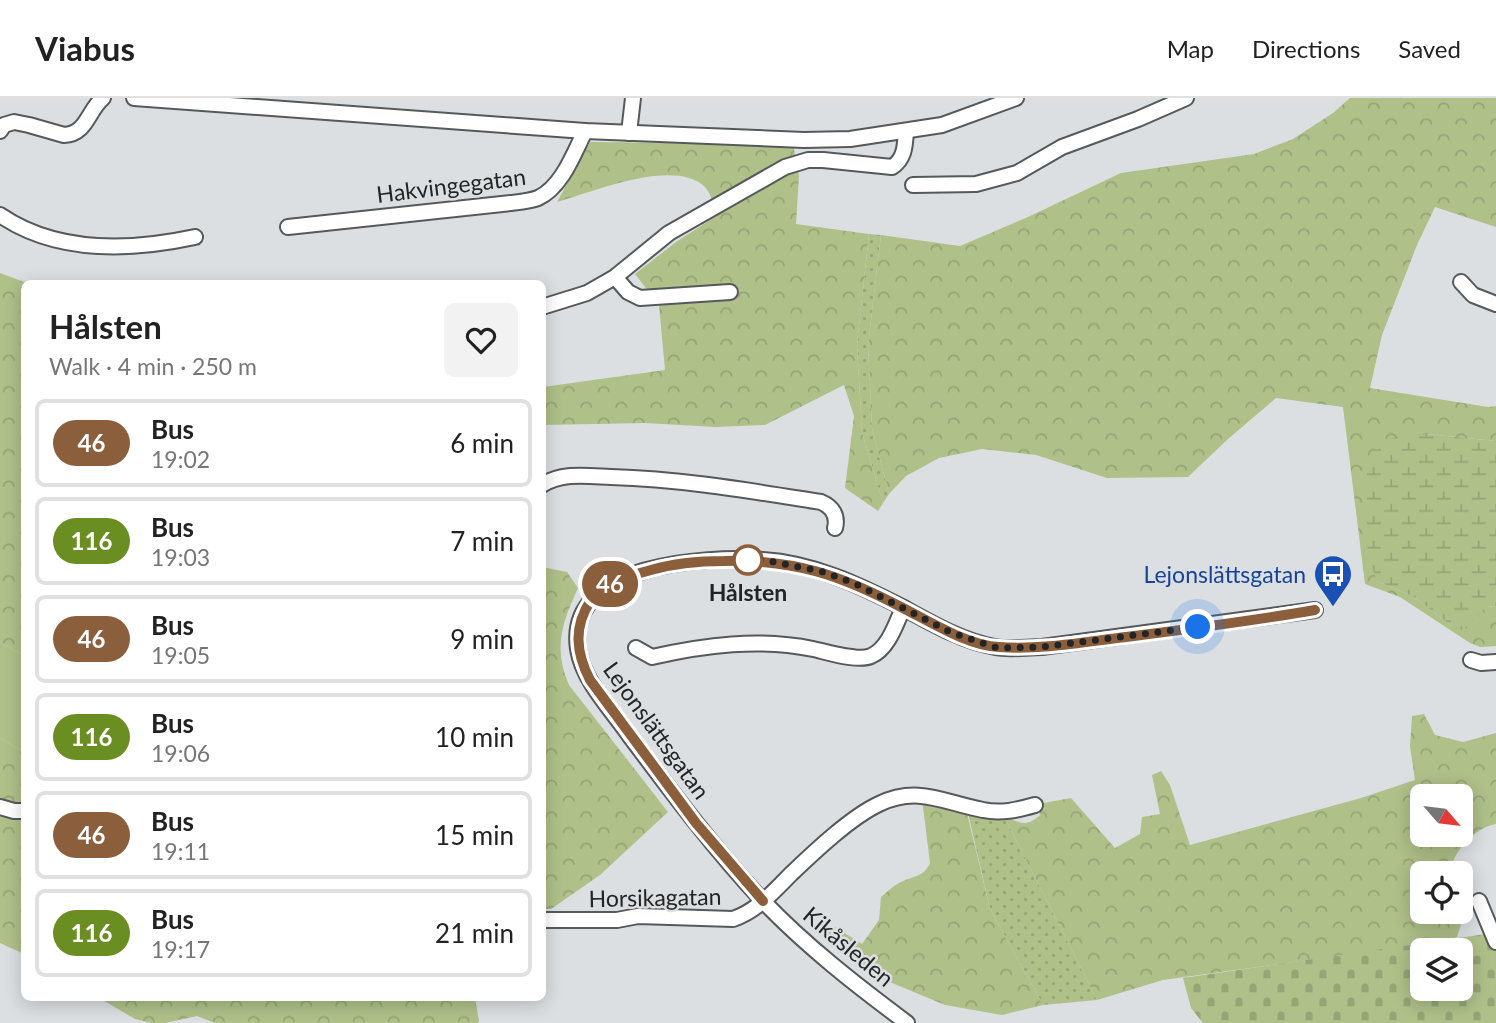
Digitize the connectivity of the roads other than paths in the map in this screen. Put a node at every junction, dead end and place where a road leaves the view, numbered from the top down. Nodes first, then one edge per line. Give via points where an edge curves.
1 (103, 98) edge
2 (134, 98) edge
3 (633, 98) edge
4 (1016, 98) edge
5 (1186, 98) edge
6 (181, 100) edge
7 (0, 131) edge
8 (585, 131) junction
9 (906, 131) junction
10 (629, 133) junction
11 (913, 185) dead end
12 (0, 215) edge
13 (288, 227) dead end
14 (195, 237) dead end
15 (615, 277) junction
16 (1461, 282) dead end
17 (730, 292) dead end
18 (1496, 304) edge
19 (546, 306) edge
20 (546, 483) edge
21 (835, 528) dead end
22 (903, 608) junction
23 (1315, 610) dead end
24 (636, 648) dead end
25 (1471, 660) dead end
26 (1496, 662) edge
27 (1035, 806) dead end
28 (0, 807) edge
29 (21, 811) edge
30 (763, 901) junction
31 (1479, 901) dead end
32 (546, 920) edge
33 (1496, 942) edge
34 (907, 1023) edge

1 - 7 street via 71,135 14,122
2 - 6 street
3 - 10 street
4 - 9 street via 942,125
5 - 11 street via 1062,147 1017,173 976,184
6 - 8 street
8 - 10 street
8 - 13 street, Hakvingegatan via 568,166 550,190 537,198
9 - 10 street via 804,140
9 - 15 street via 904,151 892,167 816,160 785,167 669,233
12 - 14 street via 32,233 65,243 124,247
15 - 17 street via 640,298
15 - 19 street via 587,293
16 - 18 street via 1473,295
20 - 21 street via 578,476 721,485 821,502 835,515
22 - 23 street, Lejonslättsgatan via 950,632 997,648 1054,646
22 - 24 street, Lejonslättsgatan via 881,649 862,659 775,644 730,644 652,657
22 - 30 street, Lejonslättsgatan via 820,571 764,560 657,568 608,585 585,608 578,648 590,680 696,823
25 - 26 street
27 - 30 street, Horsikagatan via 984,811 930,796 896,797 854,821
28 - 29 street
30 - 32 street, Horsikagatan via 733,919 638,916
30 - 34 street, Kikåsleden via 835,968
31 - 33 street

